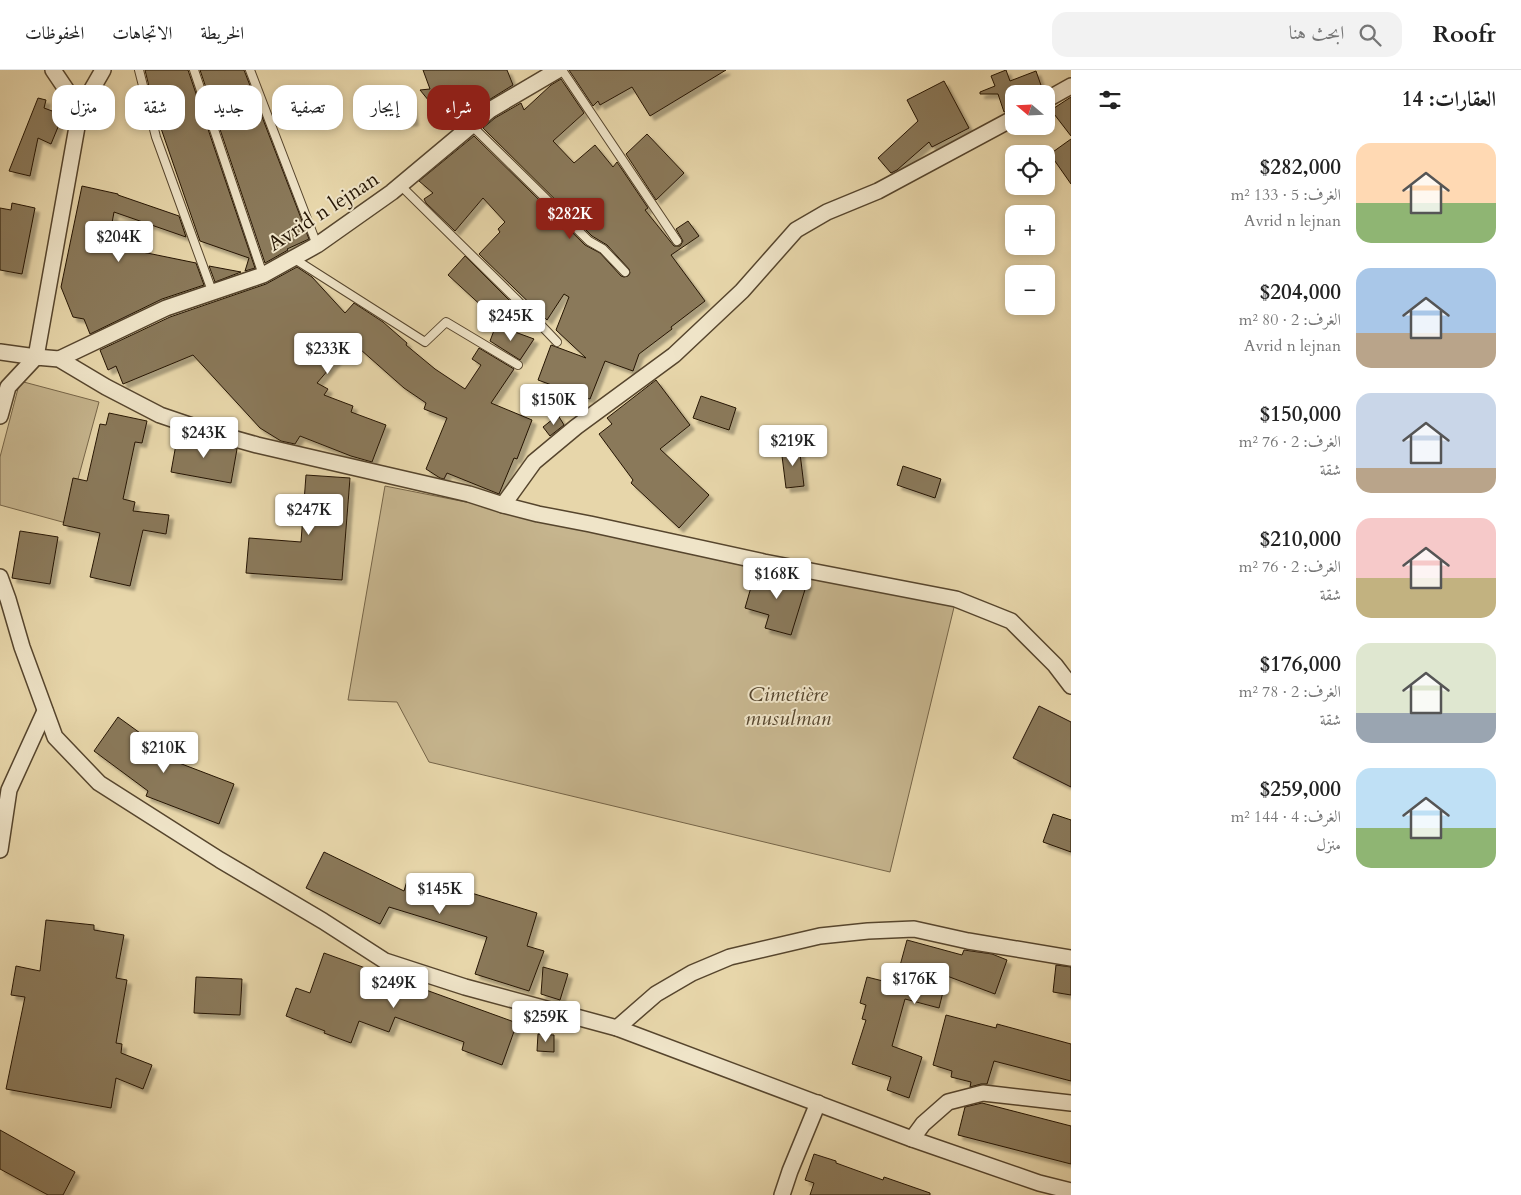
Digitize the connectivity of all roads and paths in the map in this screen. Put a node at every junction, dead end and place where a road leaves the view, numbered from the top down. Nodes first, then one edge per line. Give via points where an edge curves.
1 (53, 70) edge
2 (103, 70) edge
3 (139, 70) edge
4 (194, 70) edge
5 (250, 70) edge
6 (560, 70) edge
7 (63, 85) edge
8 (94, 85) edge
9 (1071, 86) edge
10 (1055, 95) edge
11 (490, 110) edge
12 (1005, 123) edge
13 (76, 130) edge
14 (465, 130) edge
15 (476, 130) edge
16 (400, 185) junction
17 (677, 241) dead end
18 (317, 245) junction
19 (293, 258) junction
20 (625, 272) dead end
21 (263, 274) junction
22 (212, 292) junction
23 (556, 342) dead end
24 (0, 352) edge
25 (36, 357) junction
26 (59, 359) junction
27 (518, 365) dead end
28 (0, 416) edge
29 (503, 505) junction
30 (0, 577) edge
31 (1071, 686) edge
32 (45, 711) junction
33 (0, 850) edge
34 (1071, 958) edge
35 (617, 1028) junction
36 (818, 1103) junction
37 (1071, 1104) edge
38 (912, 1139) junction
39 (1071, 1191) edge
40 (782, 1195) edge

1 - 7 street
2 - 8 street
3 - 22 lane via 156,137
4 - 21 lane
5 - 18 lane
6 - 11 street, Avrid n lejnan
6 - 17 lane
9 - 10 street
12 - 29 street via 878,191 827,212 796,230 742,291 674,355 534,462
13 - 25 street
14 - 16 street, Avrid n lejnan
15 - 20 lane
16 - 18 street, Avrid n lejnan
16 - 23 lane
18 - 19 street, Avrid n lejnan
19 - 21 street, Avrid n lejnan
19 - 27 lane via 425,342 446,322
21 - 22 street, Avrid n lejnan
22 - 26 street, Avrid n lejnan via 166,308
24 - 25 street
25 - 26 street
25 - 28 street via 8,387
26 - 29 street via 160,415 207,431
29 - 31 street via 764,562 956,599 1012,621
30 - 32 street
32 - 33 street via 9,790
32 - 35 street via 55,737 99,783 384,960 465,987
34 - 35 street via 914,929 820,936 730,957 692,973 656,994
35 - 36 street
36 - 38 street
36 - 40 street
37 - 38 street via 983,1093 948,1102 923,1124
38 - 39 street

